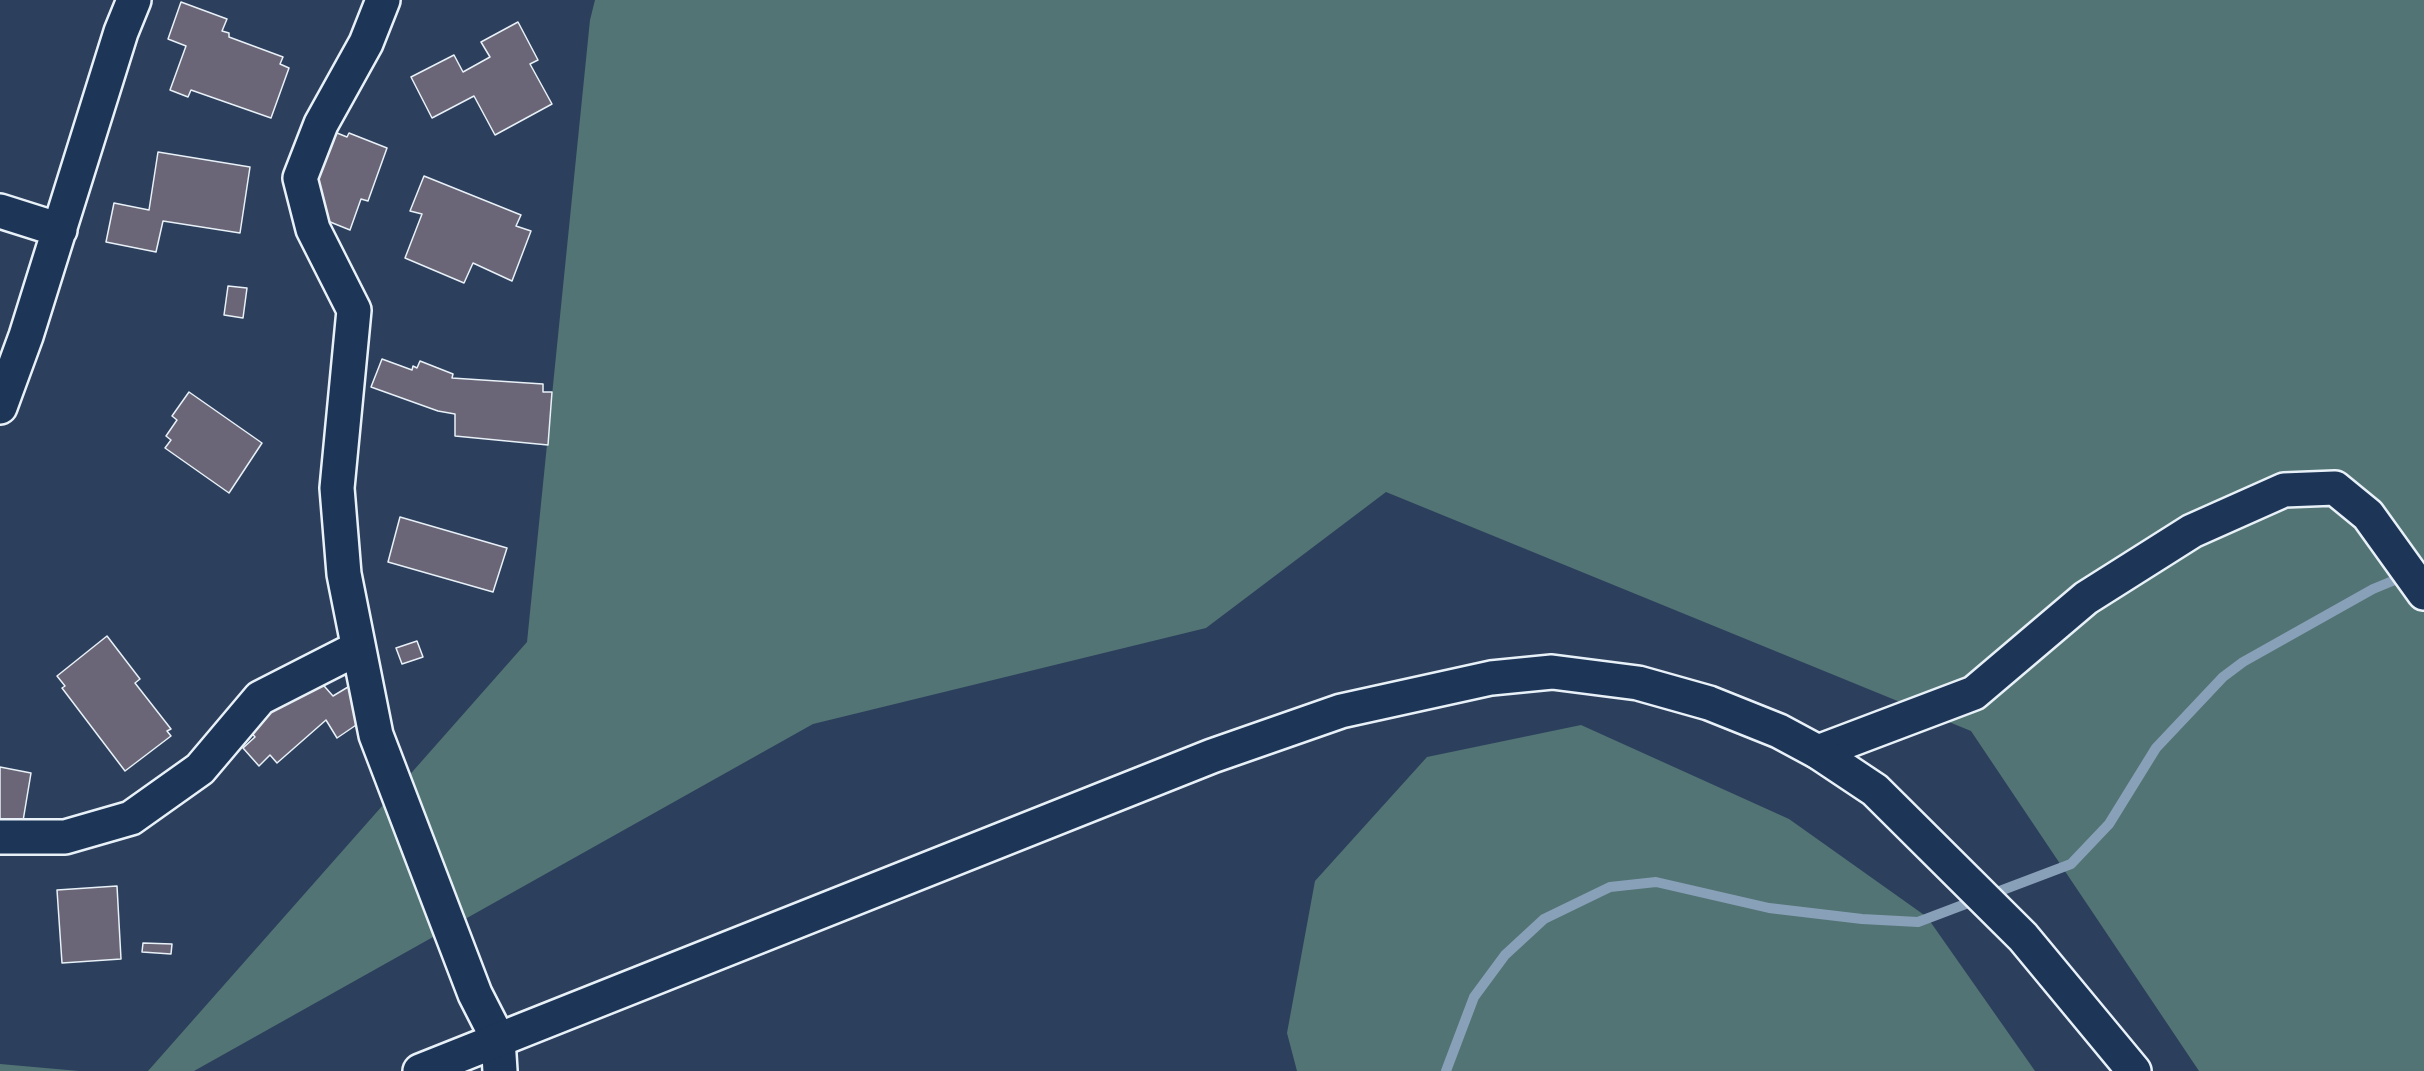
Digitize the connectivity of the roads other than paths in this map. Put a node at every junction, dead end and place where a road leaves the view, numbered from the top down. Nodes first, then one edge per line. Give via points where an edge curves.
1 (134, 0) edge
2 (383, 0) edge
3 (0, 211) edge
4 (60, 230) junction
5 (0, 407) edge
6 (2424, 593) edge
7 (358, 648) junction
8 (1818, 752) junction
9 (0, 837) edge
10 (498, 1039) junction
11 (420, 1071) edge
12 (500, 1071) edge
13 (2134, 1071) edge

1 - 4 street
2 - 7 street via 366,44 321,124 300,178 313,229 354,310 336,488 344,574
3 - 4 street
4 - 5 street
6 - 8 street via 2368,515 2335,488 2284,490 2192,531 2086,598 1974,693
7 - 9 street via 260,698 200,769 130,818 65,837
7 - 10 street via 376,735 476,994
8 - 10 street via 1779,731 1709,703 1638,683 1552,672 1468,683 1341,711 1212,756
8 - 13 street via 1875,790 2023,937
10 - 11 street
10 - 12 street

